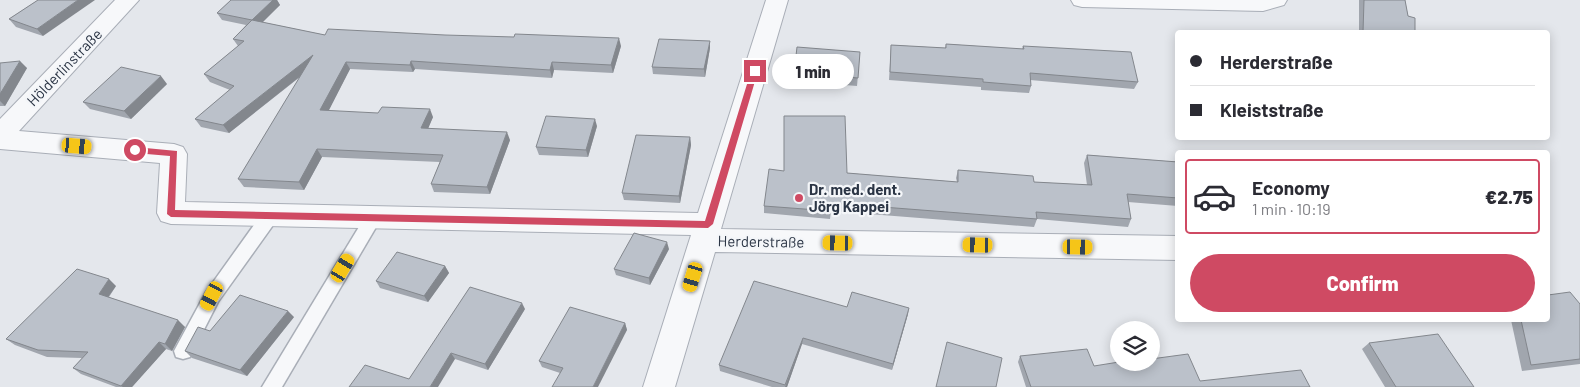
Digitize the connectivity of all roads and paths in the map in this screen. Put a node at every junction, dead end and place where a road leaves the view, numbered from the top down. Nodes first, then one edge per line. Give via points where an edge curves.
1 (128, 0) edge
2 (777, 0) edge
3 (1082, 0) edge
4 (1276, 0) edge
5 (0, 134) edge
6 (0, 139) edge
7 (270, 216) junction
8 (374, 218) junction
9 (706, 232) junction
10 (1175, 248) edge
11 (183, 351) edge
12 (272, 387) edge
13 (659, 387) edge

1 - 5 street, Hölderlinstraße
2 - 9 street
3 - 4 street via 1262,4
6 - 7 street, Herderstraße via 174,154 171,214
7 - 8 street, Herderstraße
7 - 11 lane via 212,296
8 - 9 street, Herderstraße
8 - 12 lane
9 - 10 street, Herderstraße
9 - 13 street

